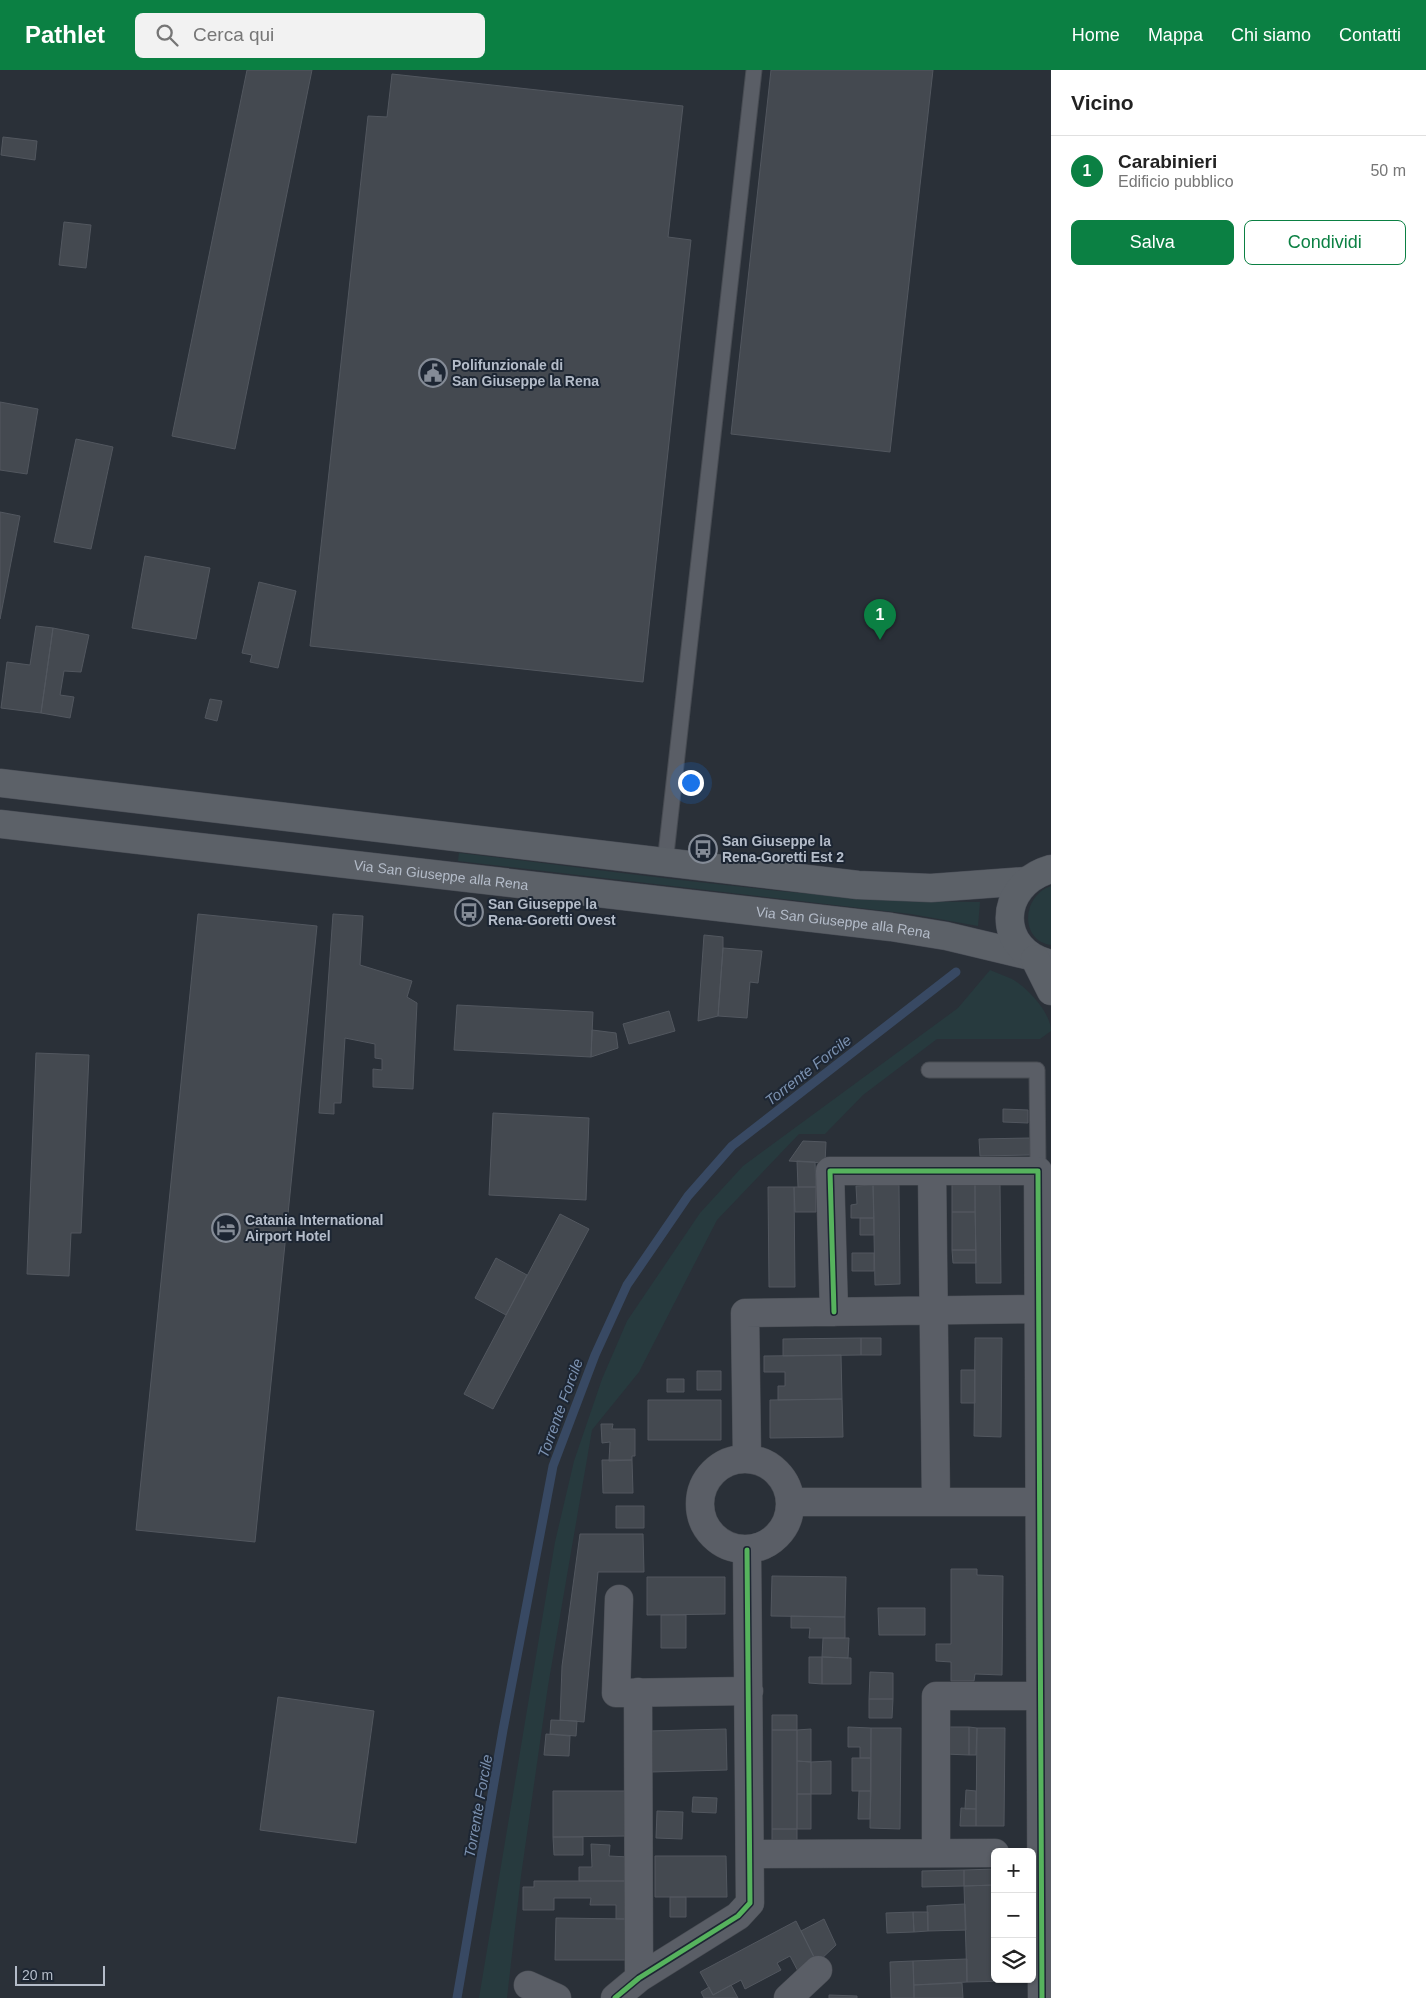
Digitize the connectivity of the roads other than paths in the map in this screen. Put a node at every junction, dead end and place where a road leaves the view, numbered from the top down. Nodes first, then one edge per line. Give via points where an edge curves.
1 (754, 70) edge
2 (0, 783) edge
3 (331, 823) junction
4 (0, 824) edge
5 (442, 836) junction
6 (326, 862) junction
7 (665, 863) junction
8 (1051, 869) edge
9 (436, 875) junction
10 (1026, 881) junction
11 (1039, 960) edge
12 (1051, 990) edge
13 (929, 1070) dead end
14 (1038, 1171) junction
15 (932, 1172) junction
16 (1038, 1309) junction
17 (935, 1311) junction
18 (834, 1312) junction
19 (747, 1458) junction
20 (791, 1502) junction
21 (936, 1502) junction
22 (1045, 1502) edge
23 (747, 1550) junction
24 (619, 1599) dead end
25 (749, 1691) junction
26 (638, 1692) junction
27 (1041, 1696) junction
28 (936, 1853) junction
29 (991, 1853) edge
30 (1042, 1853) edge
31 (750, 1854) junction
32 (818, 1970) dead end
33 (638, 1978) junction
34 (528, 1985) dead end
35 (557, 1998) edge
36 (615, 1998) edge
37 (788, 1998) edge
38 (1042, 1998) edge

1 - 7 lane
2 - 3 main road
3 - 5 main road
3 - 6 main road
4 - 6 main road, Via San Giuseppe alla Rena
5 - 7 main road
5 - 9 main road
6 - 9 main road, Via San Giuseppe alla Rena
7 - 10 main road via 886,887 975,886
8 - 10 main road
9 - 11 main road, Via San Giuseppe alla Rena via 891,927 946,936
10 - 11 main road via 1015,894 1010,919 1015,938
11 - 12 main road
13 - 14 lane via 1037,1070
14 - 15 street
14 - 16 street
15 - 17 street
15 - 18 street via 830,1171
16 - 17 street
16 - 22 street
17 - 18 street
17 - 21 street
18 - 19 street via 745,1313
19 - 20 street via 762,1461 782,1477
19 - 23 street via 734,1459 709,1475 702,1488 700,1503 708,1531 732,1548
20 - 21 street
20 - 23 street via 783,1529 773,1540
21 - 22 street
22 - 27 street
23 - 25 street
24 - 26 street via 616,1692
25 - 26 street
25 - 31 street
26 - 33 street
27 - 28 street via 936,1696
27 - 30 street
28 - 29 street
28 - 31 street
30 - 38 street
31 - 33 street via 750,1903 744,1910
32 - 37 street
33 - 36 street
34 - 35 street

